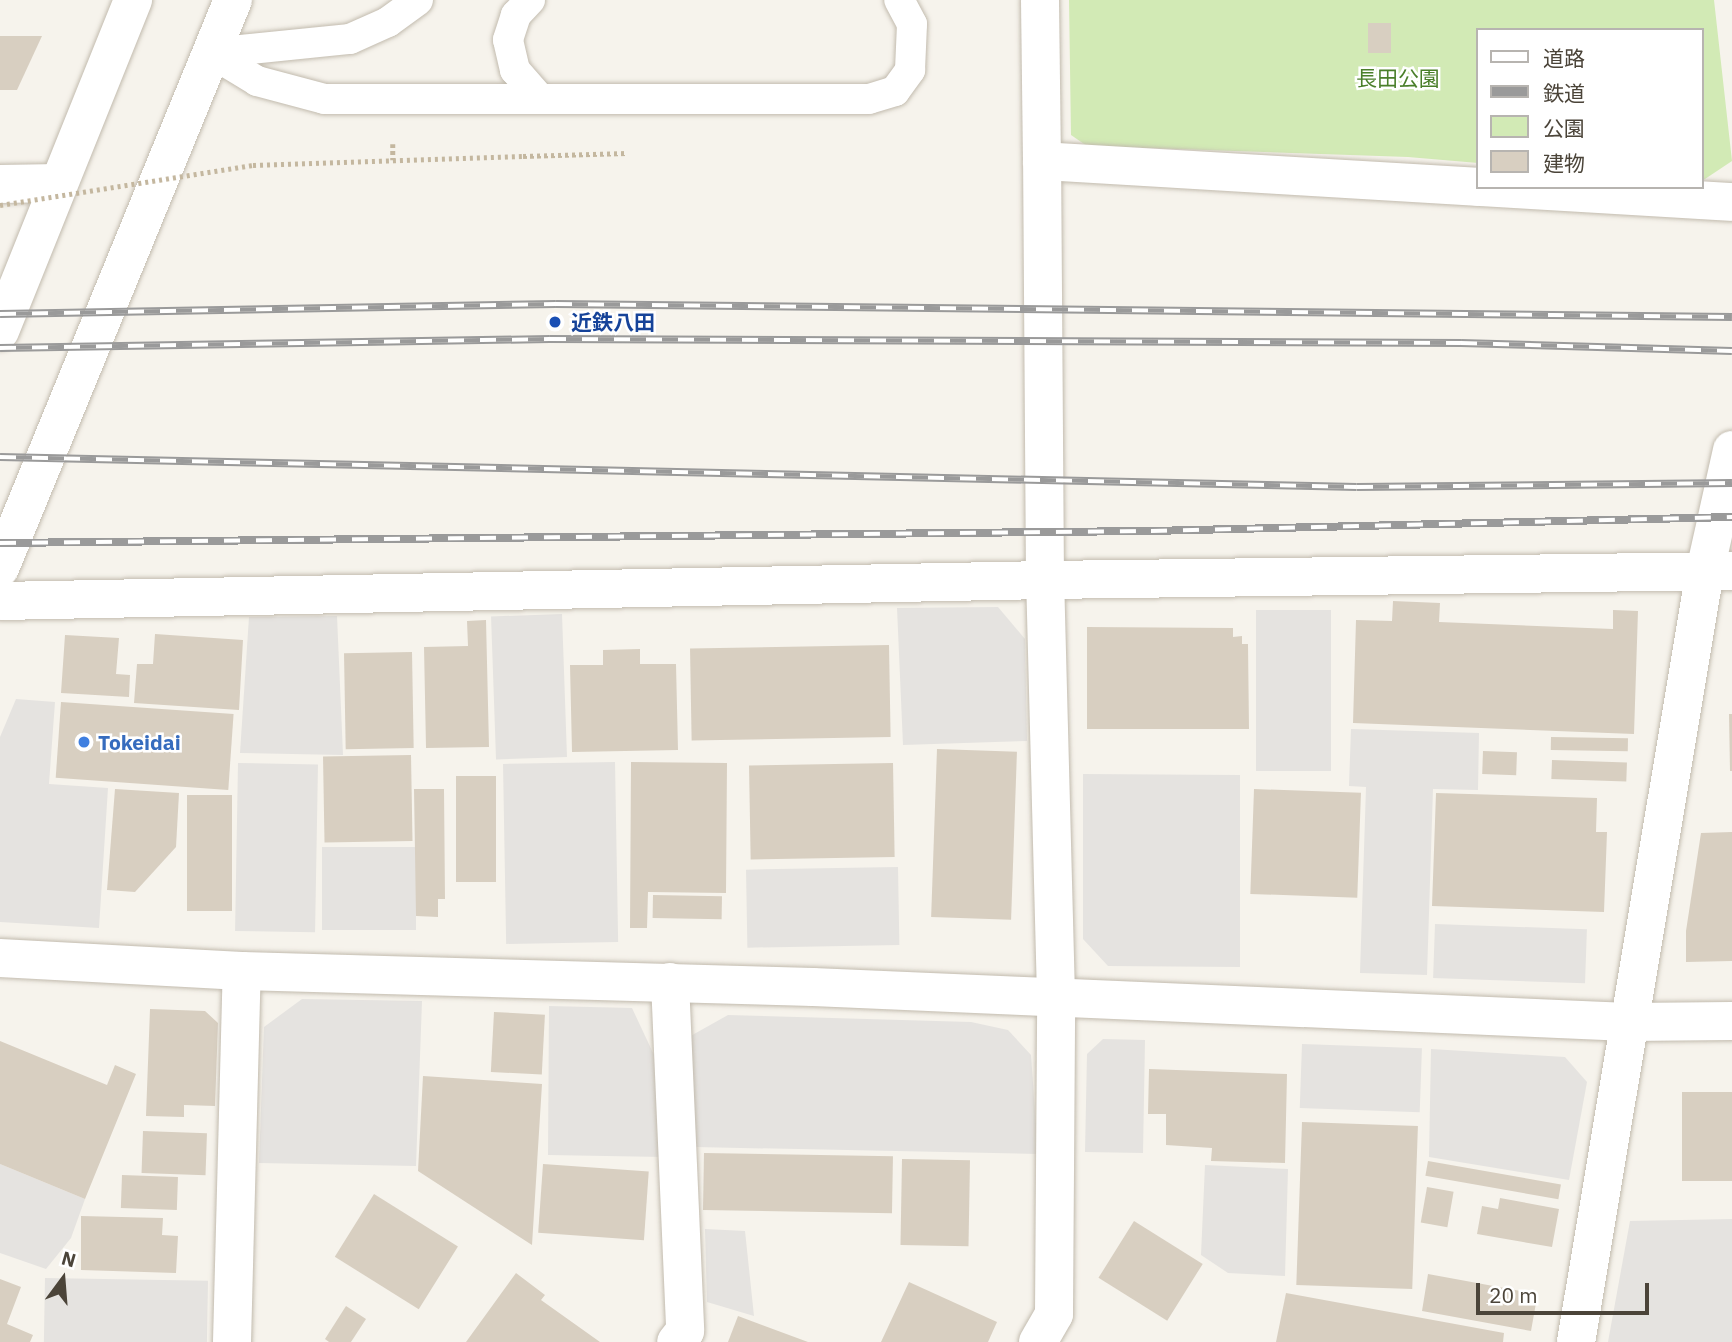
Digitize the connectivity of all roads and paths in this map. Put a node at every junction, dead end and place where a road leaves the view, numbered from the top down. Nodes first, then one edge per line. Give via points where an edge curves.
1 (132, 0) edge
2 (233, 0) edge
3 (418, 0) edge
4 (530, 0) edge
5 (899, 0) edge
6 (1040, 0) edge
7 (211, 53) junction
8 (539, 98) junction
9 (627, 153) dead end
10 (1042, 161) junction
11 (59, 183) junction
12 (0, 184) edge
13 (1476, 187) edge
14 (1512, 189) edge
15 (1732, 202) edge
16 (0, 205) edge
17 (0, 331) edge
18 (1732, 450) edge
19 (0, 568) edge
20 (1718, 571) edge
21 (1045, 580) junction
22 (0, 601) edge
23 (0, 958) edge
24 (242, 971) junction
25 (670, 982) junction
26 (1056, 996) junction
27 (1732, 1021) edge
28 (1628, 1022) junction
29 (233, 1342) edge
30 (676, 1342) edge
31 (1038, 1342) edge
32 (1576, 1342) edge

1 - 11 street
2 - 7 street
3 - 7 lane via 388,22 350,39
4 - 8 lane via 516,15 508,40 515,70
5 - 8 lane via 912,24 910,70 895,91 869,99
6 - 10 street
7 - 8 lane via 257,81 324,99
7 - 19 street
9 - 16 path, bridge via 253,165
10 - 13 street
10 - 21 street
11 - 12 street
11 - 17 street
14 - 15 street
18 - 20 street
20 - 21 street
20 - 28 street
21 - 22 street
21 - 26 street
23 - 24 street
24 - 25 street
24 - 29 street
25 - 26 street
25 - 30 street via 685,1331
26 - 28 street
26 - 31 street via 1054,1314
27 - 28 street
28 - 32 street

